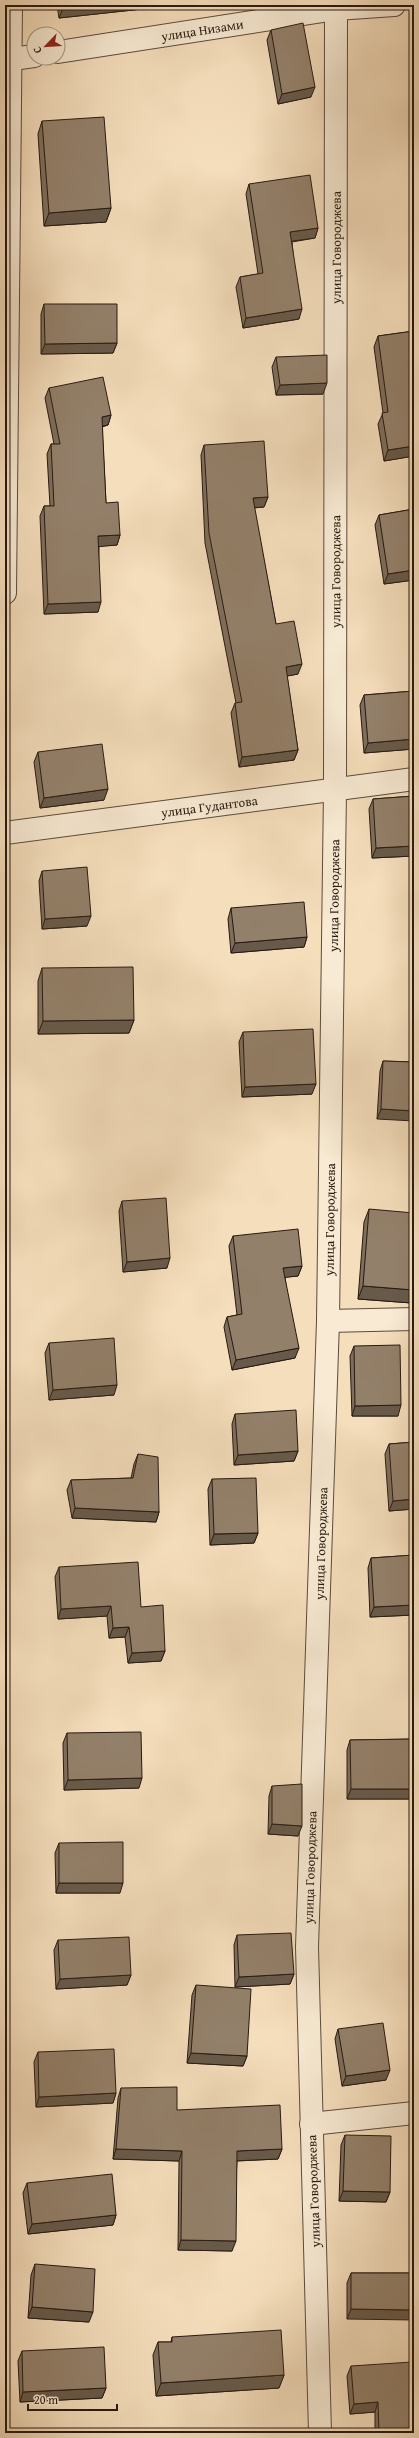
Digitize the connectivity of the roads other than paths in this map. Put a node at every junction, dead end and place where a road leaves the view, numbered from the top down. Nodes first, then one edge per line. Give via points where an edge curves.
1 (11, 5) edge
2 (394, 5) edge
3 (336, 7) edge
4 (66, 51) edge
5 (26, 57) edge
6 (8, 60) edge
7 (5, 593) edge
8 (414, 779) edge
9 (334, 790) junction
10 (5, 833) edge
11 (414, 1319) edge
12 (328, 1321) junction
13 (414, 2113) edge
14 (311, 2124) junction
15 (320, 2433) edge

1 - 6 street
2 - 3 street, улица Низами
3 - 4 street, улица Низами
3 - 9 street, улица Говороджева
5 - 6 street
6 - 7 street
8 - 9 street, улица Гудантова
9 - 10 street, улица Гудантова
9 - 12 street, улица Говороджева
11 - 12 street
12 - 14 street, улица Говороджева via 306,1947
13 - 14 street
14 - 15 street, улица Говороджева

